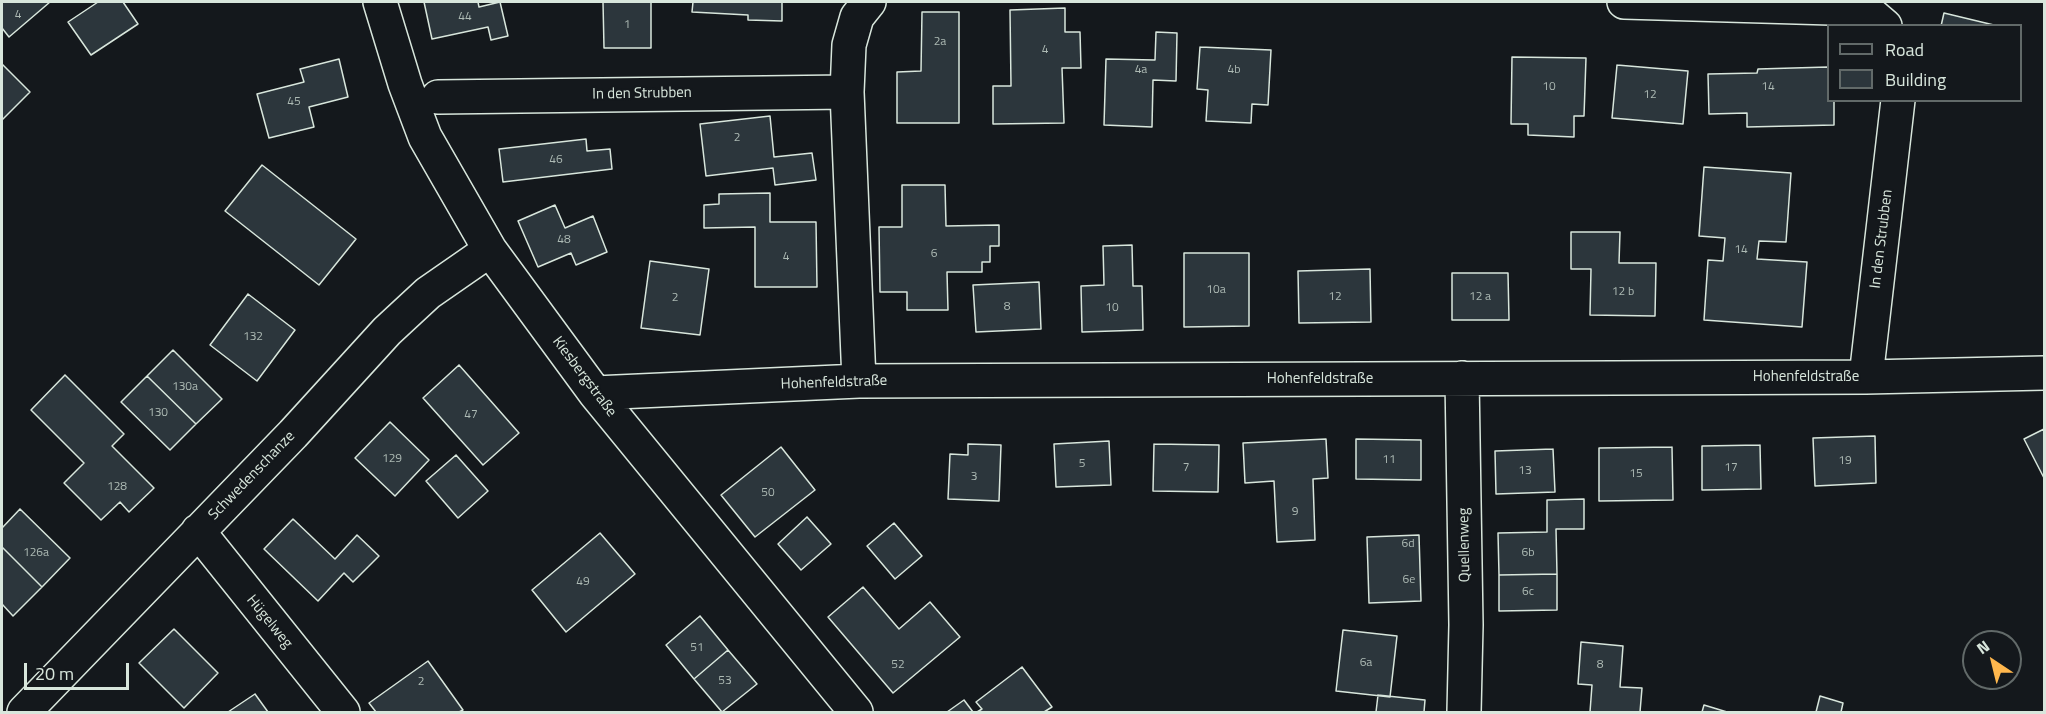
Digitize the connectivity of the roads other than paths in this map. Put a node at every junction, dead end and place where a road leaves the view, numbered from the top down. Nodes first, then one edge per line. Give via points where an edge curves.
1 (380, 2) edge
2 (869, 2) edge
3 (1624, 2) edge
4 (1882, 24) edge
5 (847, 92) junction
6 (438, 97) dead end
7 (1898, 102) edge
8 (490, 250) junction
9 (2044, 373) edge
10 (1866, 377) junction
11 (1462, 378) junction
12 (859, 381) junction
13 (595, 393) junction
14 (198, 531) junction
15 (24, 712) edge
16 (343, 712) edge
17 (856, 712) edge
18 (1464, 712) edge

1 - 8 street, Kiesbergstraße via 425,137
2 - 5 street via 856,17 849,45
3 - 4 street via 1831,8 1870,14
5 - 6 street, In den Strubben
5 - 12 street
7 - 10 street, In den Strubben
8 - 13 street, Kiesbergstraße
8 - 14 street, Schwedenschanze via 428,293 387,332
9 - 10 street, Hohenfeldstraße
10 - 11 street, Hohenfeldstraße
11 - 12 street, Hohenfeldstraße
11 - 18 street, Quellenweg
12 - 13 street, Hohenfeldstraße
13 - 17 street, Kiesbergstraße
14 - 15 street, Schwedenschanze
14 - 16 street, Hügelweg

